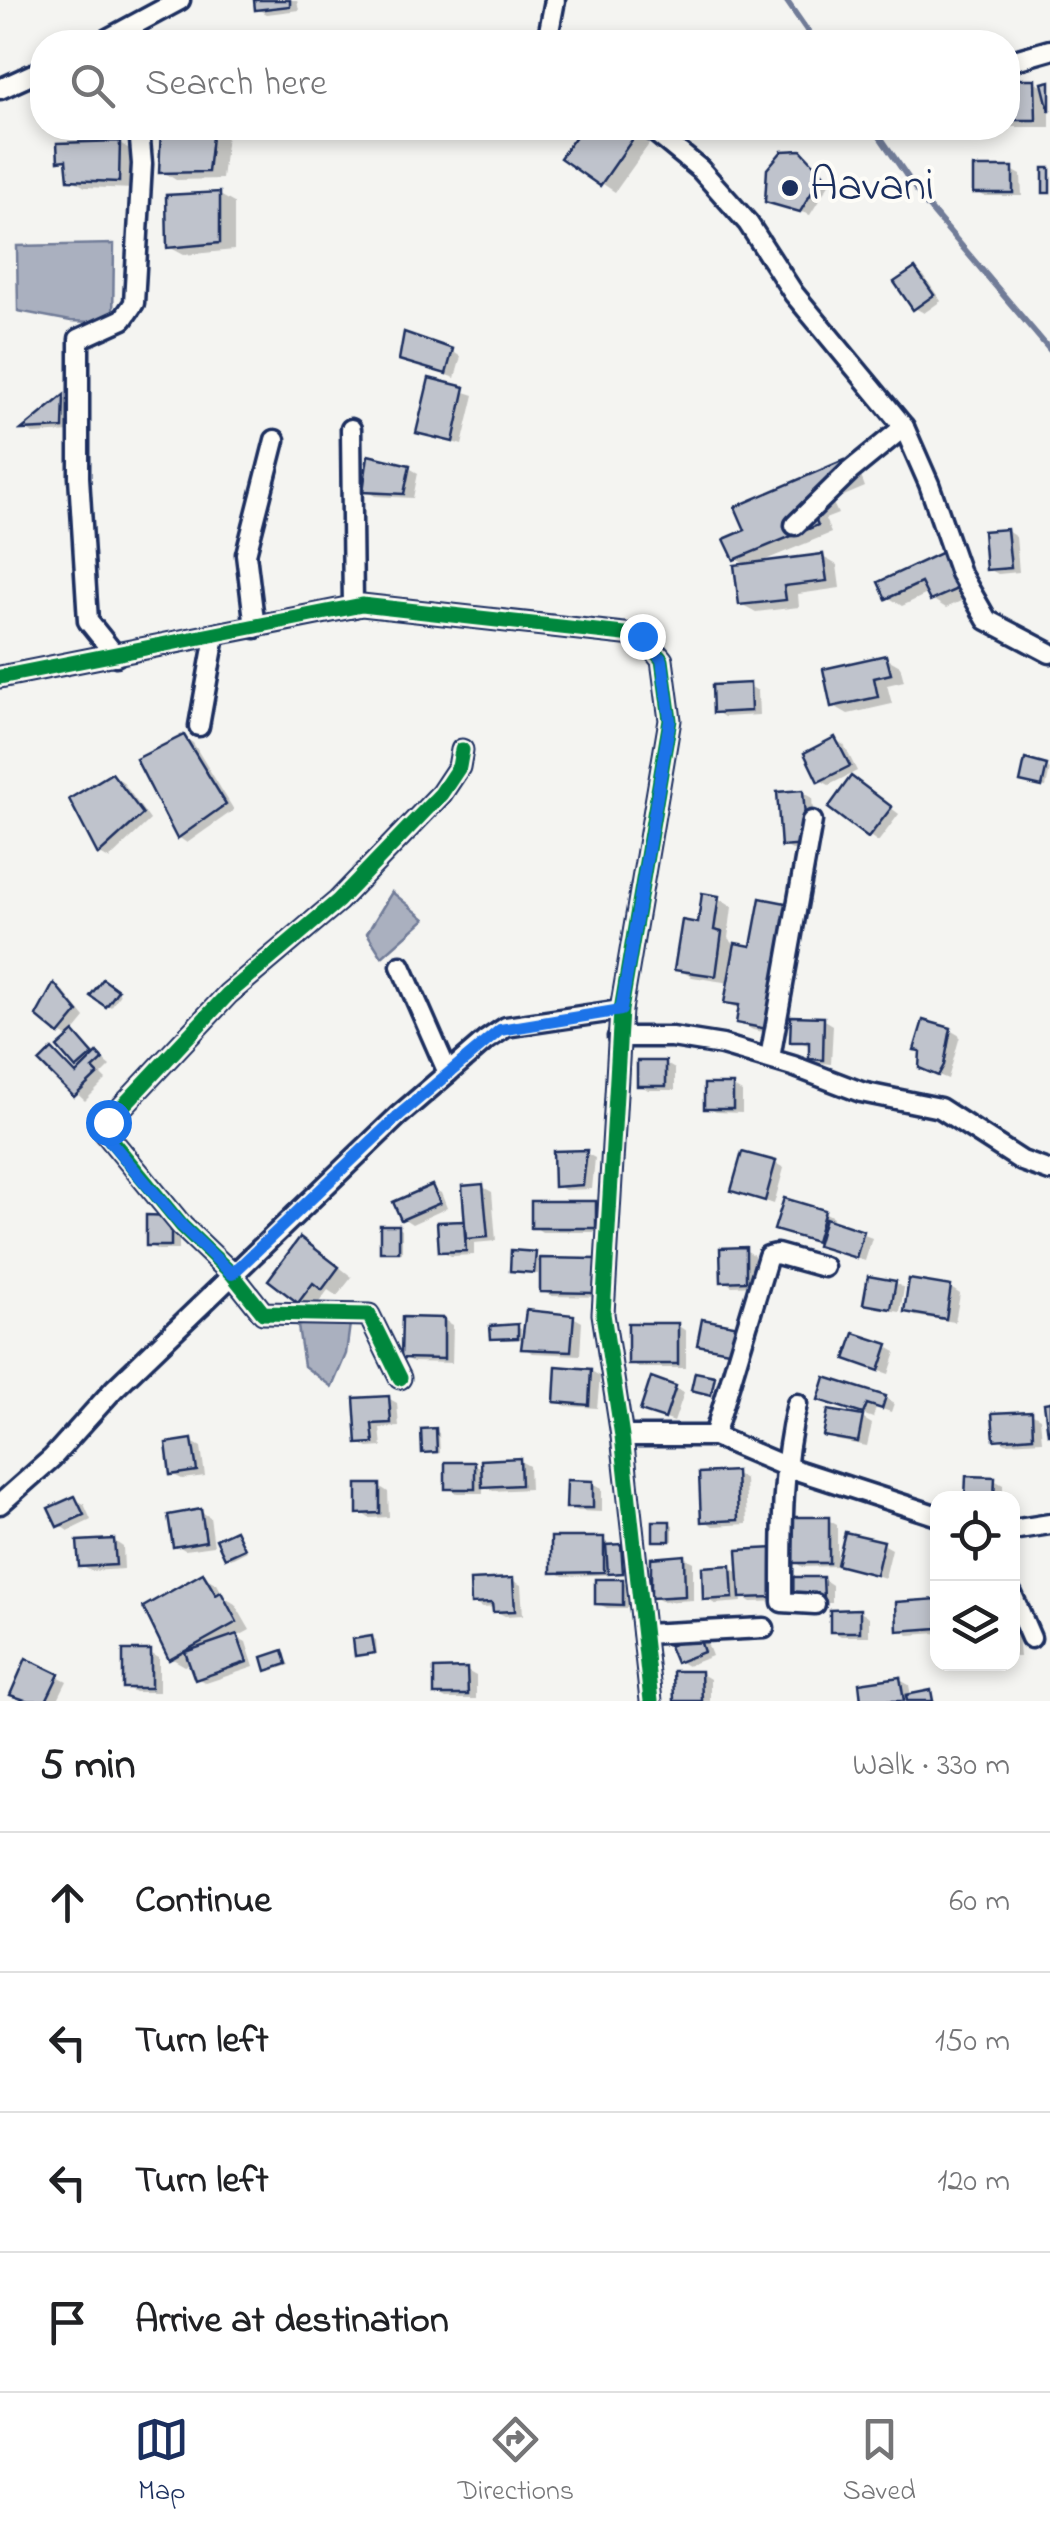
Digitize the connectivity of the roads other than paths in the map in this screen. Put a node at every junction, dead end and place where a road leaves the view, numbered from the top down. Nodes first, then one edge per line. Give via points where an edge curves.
1 (180, 0) edge
2 (555, 0) edge
3 (139, 30) edge
4 (549, 30) edge
5 (1050, 50) edge
6 (1020, 59) edge
7 (30, 75) edge
8 (0, 89) edge
9 (140, 140) edge
10 (665, 140) edge
11 (904, 426) junction
12 (351, 429) dead end
13 (275, 440) dead end
14 (795, 526) dead end
15 (353, 607) junction
16 (255, 628) junction
17 (215, 636) junction
18 (1050, 653) edge
19 (116, 656) junction
20 (0, 677) edge
21 (199, 726) dead end
22 (457, 767) dead end
23 (812, 821) dead end
24 (401, 966) dead end
25 (621, 1010) junction
26 (618, 1038) junction
27 (770, 1058) junction
28 (448, 1072) junction
29 (1050, 1171) edge
30 (824, 1267) dead end
31 (232, 1274) junction
32 (400, 1378) dead end
33 (797, 1404) dead end
34 (622, 1436) junction
35 (714, 1436) junction
36 (786, 1468) junction
37 (0, 1504) edge
38 (930, 1513) edge
39 (1050, 1524) edge
40 (1020, 1529) edge
41 (815, 1604) dead end
42 (1020, 1612) edge
43 (764, 1628) dead end
44 (644, 1634) junction
45 (1032, 1638) dead end
46 (651, 1701) edge

1 - 3 street
2 - 4 street
5 - 6 street
7 - 8 street
9 - 19 street via 134,303 123,319 79,340 88,621
10 - 11 street via 748,224 794,294
11 - 14 street
11 - 18 street via 960,574 987,620
12 - 15 street
13 - 16 street via 246,554
15 - 16 street
15 - 25 street via 642,636 662,660 670,720
16 - 17 street
17 - 19 street
17 - 21 street
19 - 20 street
22 - 31 street via 338,901 228,994 106,1125 109,1140
23 - 27 street
24 - 28 street
25 - 26 street
25 - 28 street via 506,1027
26 - 27 street via 672,1037
26 - 34 street via 603,1314
27 - 29 street via 862,1092 940,1108 1022,1161
28 - 31 street
30 - 35 street via 768,1256
31 - 32 street via 263,1313 369,1315
31 - 37 street
33 - 36 street
34 - 35 street
34 - 44 street
35 - 36 street
36 - 38 street
36 - 41 street via 782,1602
39 - 40 street
42 - 45 street
43 - 44 street
44 - 46 street

